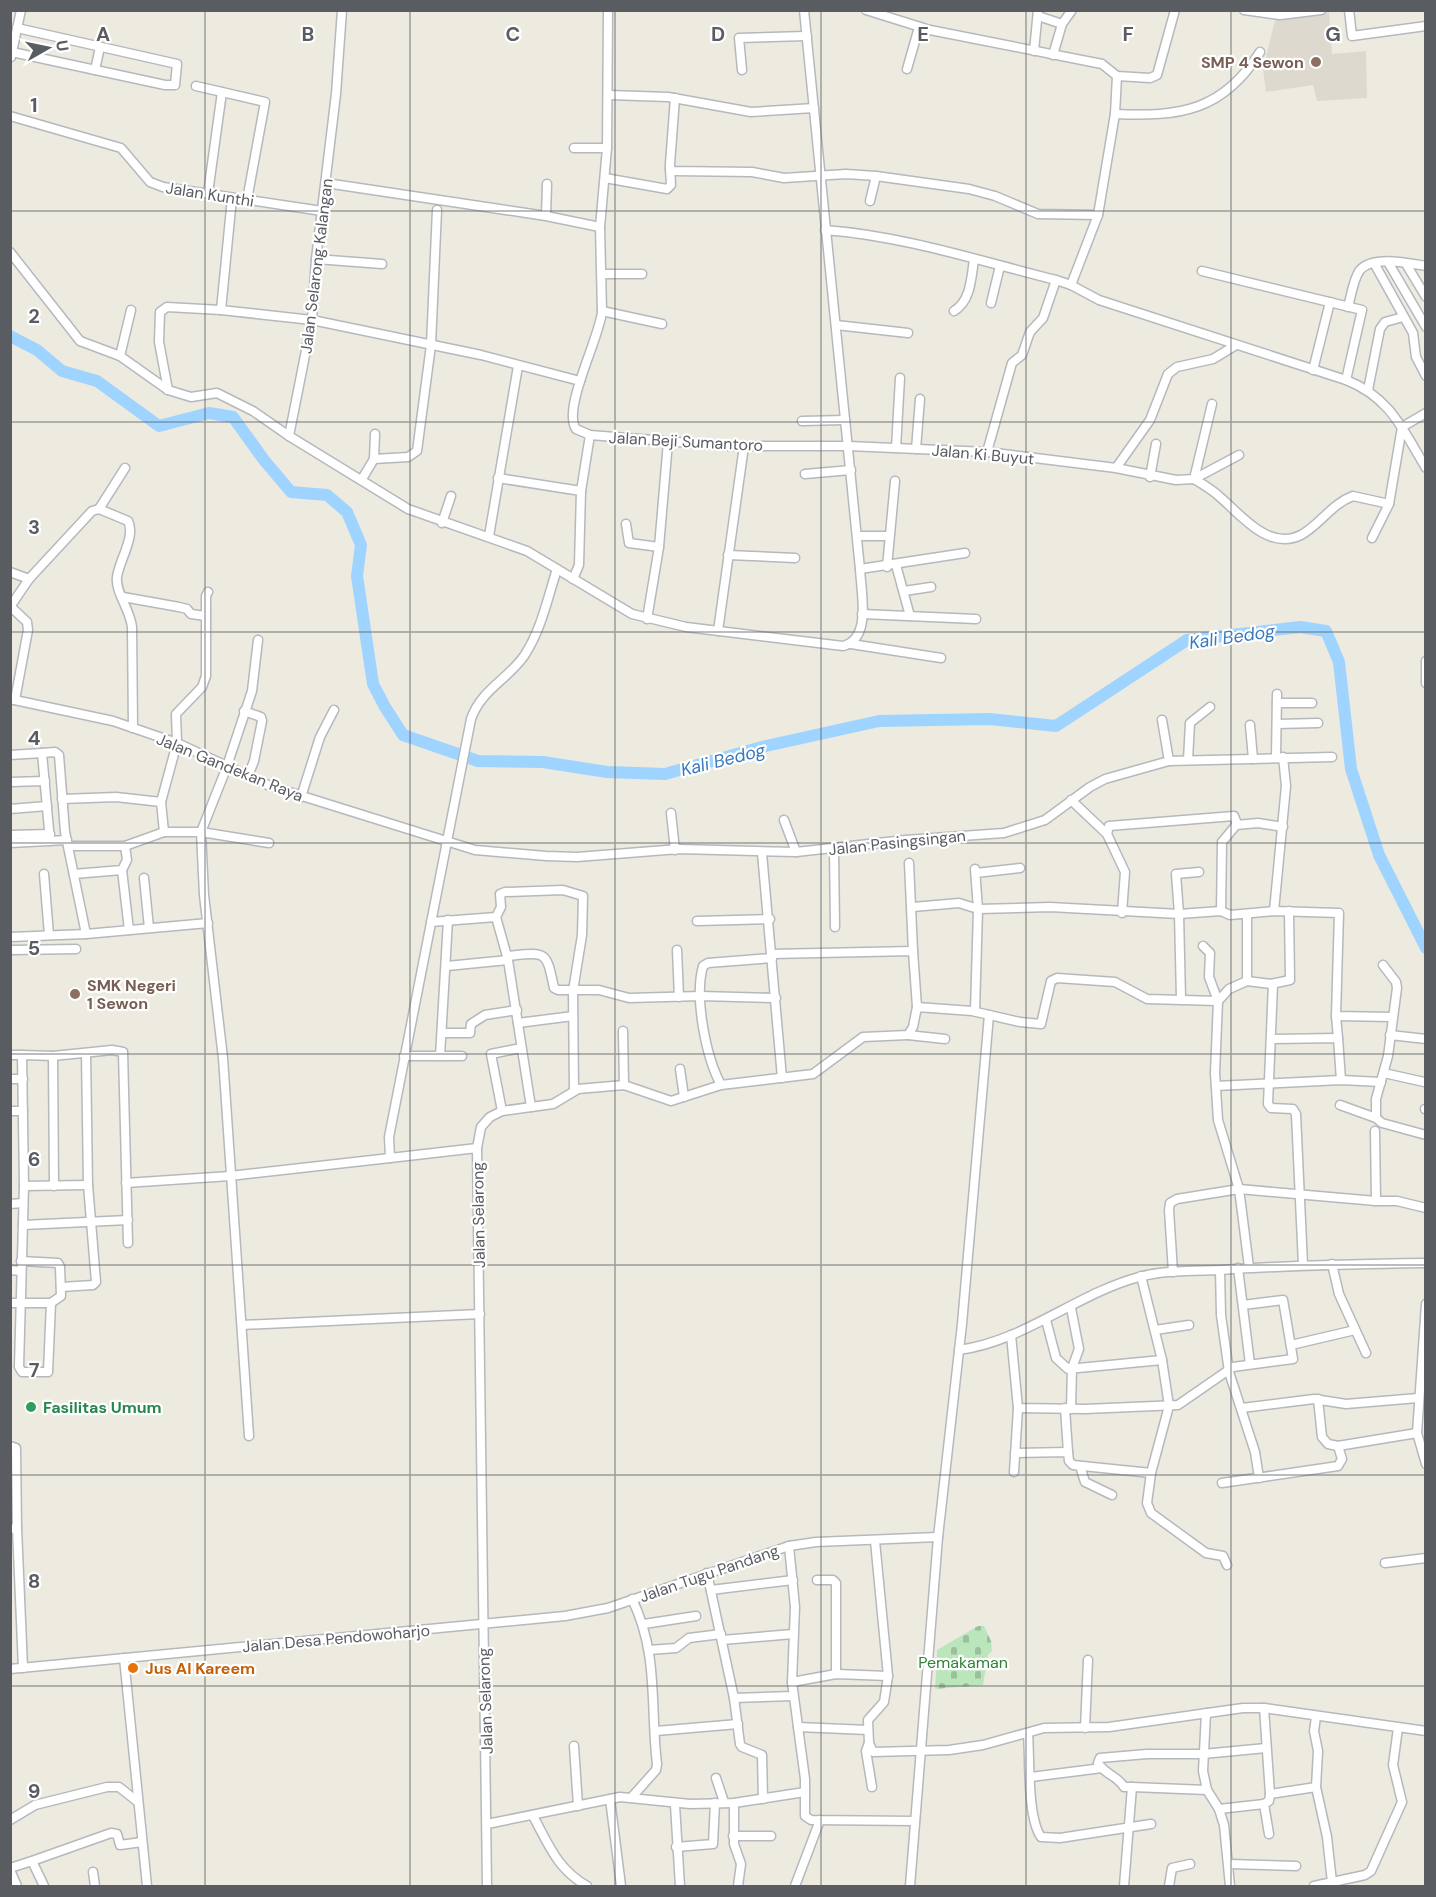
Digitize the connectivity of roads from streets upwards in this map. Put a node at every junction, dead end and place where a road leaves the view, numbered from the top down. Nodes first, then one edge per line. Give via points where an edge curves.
1 (21, 10) edge
2 (342, 10) edge
3 (608, 10) edge
4 (804, 10) edge
5 (866, 10) edge
6 (902, 10) edge
7 (1052, 10) edge
8 (1072, 10) edge
9 (1175, 10) edge
10 (1244, 10) edge
11 (1321, 10) edge
12 (1349, 10) edge
13 (1038, 13) edge
14 (1050, 20) junction
15 (899, 21) junction
16 (1062, 24) junction
17 (1425, 26) edge
18 (920, 27) junction
19 (17, 28) junction
20 (807, 36) junction
21 (100, 47) junction
22 (1034, 51) junction
23 (1260, 52) dead end
24 (11, 55) edge
25 (1053, 55) junction
26 (907, 69) dead end
27 (95, 70) junction
28 (742, 70) dead end
29 (1117, 76) junction
30 (196, 86) dead end
31 (222, 92) junction
32 (609, 95) junction
33 (675, 98) junction
34 (814, 108) junction
35 (1115, 114) junction
36 (10, 116) edge
37 (574, 148) dead end
38 (607, 148) junction
39 (670, 169) junction
40 (820, 175) junction
41 (876, 176) junction
42 (605, 178) junction
43 (326, 183) junction
44 (547, 184) dead end
45 (208, 193) junction
46 (232, 198) junction
47 (246, 200) junction
48 (870, 201) dead end
49 (437, 210) dead end
50 (322, 211) junction
51 (1098, 215) junction
52 (546, 216) junction
53 (600, 227) junction
54 (825, 230) junction
55 (10, 252) edge
56 (316, 259) junction
57 (974, 260) junction
58 (1374, 262) junction
59 (1388, 262) junction
60 (382, 264) dead end
61 (1406, 264) junction
62 (1000, 266) junction
63 (1425, 266) edge
64 (1202, 271) dead end
65 (602, 274) junction
66 (642, 274) dead end
67 (1056, 280) junction
68 (1071, 285) junction
69 (1425, 297) edge
70 (1330, 302) junction
71 (991, 303) dead end
72 (1348, 308) junction
73 (131, 310) dead end
74 (221, 310) junction
75 (602, 311) junction
76 (954, 311) dead end
77 (1403, 317) junction
78 (312, 320) junction
79 (662, 324) dead end
80 (836, 325) junction
81 (1425, 326) edge
82 (908, 333) dead end
83 (1413, 333) junction
84 (431, 345) junction
85 (1236, 345) junction
86 (120, 356) junction
87 (518, 366) junction
88 (1313, 370) junction
89 (1425, 376) edge
90 (900, 378) dead end
91 (1346, 380) junction
92 (580, 381) junction
93 (168, 390) junction
94 (1368, 390) junction
95 (920, 399) dead end
96 (1212, 404) dead end
97 (1424, 415) edge
98 (845, 420) junction
99 (802, 422) dead end
100 (1402, 427) junction
101 (375, 434) dead end
102 (590, 435) junction
103 (289, 436) junction
104 (668, 442) junction
105 (1156, 444) dead end
106 (848, 446) junction
107 (744, 447) junction
108 (896, 448) junction
109 (916, 449) junction
110 (987, 452) junction
111 (1239, 455) dead end
112 (374, 459) junction
113 (125, 468) dead end
114 (1116, 468) junction
115 (1425, 468) edge
116 (851, 470) junction
117 (805, 474) dead end
118 (1150, 477) junction
119 (498, 478) junction
120 (362, 479) junction
121 (1194, 479) junction
122 (895, 482) dead end
123 (581, 491) junction
124 (451, 496) dead end
125 (1389, 504) junction
126 (99, 508) junction
127 (442, 523) junction
128 (626, 524) dead end
129 (489, 536) junction
130 (858, 536) junction
131 (889, 536) junction
132 (1372, 538) dead end
133 (659, 547) junction
134 (965, 553) dead end
135 (729, 555) junction
136 (795, 558) dead end
137 (892, 566) junction
138 (557, 569) junction
139 (860, 569) junction
140 (10, 572) edge
141 (29, 579) junction
142 (573, 579) junction
143 (931, 587) dead end
144 (904, 591) junction
145 (208, 592) dead end
146 (123, 597) junction
147 (11, 607) edge
148 (862, 614) junction
149 (206, 616) junction
150 (910, 616) junction
151 (646, 619) junction
152 (976, 619) dead end
153 (718, 631) junction
154 (258, 640) dead end
155 (850, 644) junction
156 (941, 658) dead end
157 (1425, 661) edge
158 (1425, 683) edge
159 (13, 700) edge
160 (1312, 703) dead end
161 (1210, 707) dead end
162 (334, 710) dead end
163 (244, 711) junction
164 (1162, 720) dead end
165 (1318, 723) dead end
166 (1277, 724) junction
167 (1250, 725) dead end
168 (133, 728) junction
169 (176, 747) junction
170 (42, 753) junction
171 (10, 755) edge
172 (1332, 757) dead end
173 (1252, 759) junction
174 (1188, 760) junction
175 (1169, 761) junction
176 (1282, 761) junction
177 (226, 767) junction
178 (248, 776) junction
179 (45, 781) junction
180 (10, 782) edge
181 (301, 797) junction
182 (62, 799) junction
183 (161, 802) junction
184 (1074, 804) junction
185 (47, 806) junction
186 (10, 809) edge
187 (671, 813) dead end
188 (784, 820) dead end
189 (1236, 825) junction
190 (1283, 826) junction
191 (164, 832) junction
192 (201, 832) junction
193 (1107, 834) junction
194 (10, 835) edge
195 (50, 837) junction
196 (447, 841) junction
197 (10, 843) edge
198 (67, 843) junction
199 (269, 843) dead end
200 (126, 846) junction
201 (675, 850) junction
202 (796, 852) junction
203 (834, 855) junction
204 (763, 859) junction
205 (909, 862) dead end
206 (1020, 868) dead end
207 (123, 870) junction
208 (1199, 872) dead end
209 (44, 874) dead end
210 (74, 874) junction
211 (144, 878) dead end
212 (913, 907) junction
213 (978, 909) junction
214 (1221, 911) junction
215 (1274, 911) junction
216 (1288, 911) junction
217 (1122, 913) junction
218 (1179, 914) junction
219 (1247, 914) junction
220 (496, 917) junction
221 (770, 919) junction
222 (448, 920) junction
223 (697, 921) dead end
224 (208, 922) junction
225 (431, 922) junction
226 (835, 927) dead end
227 (149, 928) junction
228 (129, 930) junction
229 (86, 934) junction
230 (49, 935) junction
231 (11, 936) edge
232 (1203, 946) dead end
233 (12, 950) edge
234 (75, 950) dead end
235 (677, 950) dead end
236 (913, 951) junction
237 (772, 956) junction
238 (507, 958) junction
239 (1383, 965) dead end
240 (447, 966) junction
241 (1247, 981) junction
242 (1272, 984) junction
243 (573, 990) junction
244 (701, 996) junction
245 (679, 997) junction
246 (776, 998) junction
247 (1181, 999) junction
248 (1218, 1001) junction
249 (917, 1007) junction
250 (517, 1010) junction
251 (975, 1011) junction
252 (989, 1015) junction
253 (573, 1016) junction
254 (1336, 1016) junction
255 (1392, 1017) junction
256 (518, 1023) junction
257 (623, 1031) dead end
258 (442, 1033) junction
259 (908, 1035) junction
260 (1390, 1035) junction
261 (1338, 1038) junction
262 (1272, 1039) junction
263 (1425, 1039) edge
264 (945, 1040) dead end
265 (521, 1048) junction
266 (86, 1053) junction
267 (10, 1055) edge
268 (23, 1055) junction
269 (53, 1056) junction
270 (404, 1056) junction
271 (440, 1056) junction
272 (462, 1056) dead end
273 (680, 1070) dead end
274 (782, 1078) junction
275 (1382, 1078) junction
276 (10, 1079) edge
277 (23, 1079) junction
278 (1341, 1080) junction
279 (1424, 1082) edge
280 (1270, 1083) junction
281 (624, 1085) junction
282 (721, 1085) junction
283 (1216, 1086) junction
284 (574, 1091) junction
285 (684, 1097) junction
286 (1340, 1105) dead end
287 (531, 1107) junction
288 (10, 1111) edge
289 (23, 1111) junction
290 (502, 1111) junction
291 (1376, 1118) junction
292 (1375, 1131) dead end
293 (1425, 1135) edge
294 (477, 1148) junction
295 (390, 1158) junction
296 (230, 1176) junction
297 (126, 1183) junction
298 (88, 1185) junction
299 (24, 1186) junction
300 (54, 1186) junction
301 (1239, 1189) junction
302 (1299, 1194) junction
303 (1376, 1202) junction
304 (23, 1203) junction
305 (10, 1204) edge
306 (1425, 1208) edge
307 (128, 1220) junction
308 (91, 1223) junction
309 (23, 1225) junction
310 (22, 1235) junction
311 (10, 1236) edge
312 (128, 1243) dead end
313 (1425, 1263) edge
314 (1332, 1264) junction
315 (1303, 1265) junction
316 (21, 1266) junction
317 (1238, 1268) junction
318 (1250, 1268) junction
319 (10, 1270) edge
320 (1220, 1270) junction
321 (1173, 1272) junction
322 (1141, 1276) junction
323 (61, 1287) junction
324 (10, 1303) edge
325 (20, 1303) junction
326 (51, 1303) junction
327 (1425, 1304) edge
328 (1243, 1305) junction
329 (1071, 1308) junction
330 (480, 1314) junction
331 (1046, 1320) junction
332 (242, 1325) junction
333 (1189, 1325) dead end
334 (1155, 1330) junction
335 (1355, 1330) junction
336 (1425, 1330) edge
337 (1011, 1335) junction
338 (15, 1336) edge
339 (1291, 1345) junction
340 (959, 1350) junction
341 (1366, 1353) dead end
342 (1161, 1360) junction
343 (1250, 1364) junction
344 (1072, 1368) junction
345 (1229, 1372) junction
346 (1422, 1388) edge
347 (1418, 1398) junction
348 (1318, 1399) junction
349 (1169, 1406) junction
350 (1018, 1408) junction
351 (1068, 1408) junction
352 (1242, 1408) junction
353 (249, 1436) dead end
354 (1420, 1436) edge
355 (10, 1446) edge
356 (1338, 1446) junction
357 (1068, 1452) junction
358 (1015, 1453) junction
359 (1425, 1464) edge
360 (1080, 1466) junction
361 (1014, 1472) dead end
362 (1151, 1473) junction
363 (1259, 1478) junction
364 (1222, 1483) dead end
365 (13, 1485) edge
366 (1112, 1495) dead end
367 (14, 1529) edge
368 (938, 1537) junction
369 (875, 1540) junction
370 (789, 1546) junction
371 (1425, 1558) edge
372 (1385, 1563) dead end
373 (1227, 1565) dead end
374 (707, 1573) junction
375 (793, 1580) junction
376 (817, 1580) dead end
377 (711, 1590) junction
378 (632, 1599) junction
379 (696, 1616) dead end
380 (10, 1623) edge
381 (21, 1623) junction
382 (482, 1624) junction
383 (644, 1624) junction
384 (793, 1634) junction
385 (721, 1637) junction
386 (649, 1650) junction
387 (124, 1658) junction
388 (1088, 1660) dead end
389 (22, 1668) junction
390 (10, 1669) edge
391 (836, 1674) junction
392 (888, 1676) junction
393 (792, 1682) junction
394 (793, 1696) junction
395 (734, 1698) junction
396 (1264, 1708) junction
397 (1206, 1713) junction
398 (1316, 1717) junction
399 (738, 1724) junction
400 (798, 1727) junction
401 (1085, 1728) junction
402 (1398, 1728) junction
403 (868, 1730) junction
404 (656, 1731) junction
405 (1425, 1731) edge
406 (1028, 1733) junction
407 (869, 1743) junction
408 (574, 1746) dead end
409 (1266, 1748) junction
410 (921, 1752) junction
411 (1203, 1754) junction
412 (1102, 1768) junction
413 (1031, 1777) junction
414 (716, 1778) dead end
415 (872, 1787) dead end
416 (1132, 1787) junction
417 (1316, 1787) junction
418 (1207, 1790) junction
419 (805, 1792) junction
420 (1270, 1794) junction
421 (631, 1798) junction
422 (610, 1799) junction
423 (763, 1799) junction
424 (138, 1802) junction
425 (720, 1802) junction
426 (734, 1803) junction
427 (1264, 1804) junction
428 (675, 1805) junction
429 (578, 1806) junction
430 (1219, 1809) junction
431 (533, 1816) junction
432 (10, 1820) edge
433 (820, 1820) junction
434 (915, 1821) junction
435 (487, 1824) junction
436 (1151, 1824) dead end
437 (1127, 1827) junction
438 (1269, 1834) dead end
439 (733, 1836) junction
440 (771, 1836) dead end
441 (142, 1842) junction
442 (676, 1846) junction
443 (32, 1861) junction
444 (1190, 1864) dead end
445 (1229, 1864) junction
446 (1296, 1866) dead end
447 (10, 1869) edge
448 (93, 1872) dead end
449 (1332, 1882) junction
450 (17, 1887) edge
451 (44, 1887) edge
452 (95, 1887) edge
453 (147, 1887) edge
454 (487, 1887) edge
455 (587, 1887) edge
456 (621, 1887) edge
457 (680, 1887) edge
458 (738, 1887) edge
459 (795, 1887) edge
460 (910, 1887) edge
461 (1124, 1887) edge
462 (1169, 1887) edge
463 (1230, 1887) edge
464 (1314, 1887) edge

1 - 19 street
2 - 43 street, Jalan Selarong Kalangan
3 - 32 street
4 - 20 street
5 - 15 street
6 - 15 street
7 - 14 street
8 - 16 street
9 - 29 street via 1157,75
10 - 11 street via 1280,15
12 - 17 street via 1352,36
13 - 14 street
13 - 22 street
14 - 16 street
15 - 18 street
16 - 25 street
18 - 22 street
18 - 26 street
19 - 21 street
19 - 24 street
20 - 28 street via 739,38
20 - 34 street
21 - 27 street
21 - 27 street via 177,64 175,85
22 - 25 street
23 - 35 street via 1248,72 1204,103 1158,116
24 - 27 street
25 - 29 street via 1102,64
29 - 35 street
30 - 31 street
31 - 45 street
31 - 47 street via 265,102
32 - 33 street
32 - 38 street
33 - 34 street via 751,112
33 - 39 street
34 - 40 street
35 - 51 street
36 - 45 street, Jalan Kunthi via 121,148 144,176 157,185
37 - 38 street
38 - 42 street
39 - 40 street via 752,172 784,178
39 - 42 street via 667,189
40 - 41 street
40 - 54 street
41 - 48 street
41 - 51 street via 969,189 1038,214
42 - 53 street
43 - 50 street, Jalan Selarong Kalangan
43 - 52 street
44 - 52 street
45 - 46 street, Jalan Kunthi
46 - 47 street, Jalan Kunthi
46 - 74 street
47 - 50 street, Jalan Kunthi
49 - 84 street
50 - 56 street, Jalan Selarong Kalangan
51 - 68 street
52 - 53 street
53 - 65 street
54 - 57 street via 861,232
54 - 80 street
55 - 86 street via 75,337 86,345
56 - 60 street
56 - 78 street, Jalan Selarong Kalangan
57 - 62 street
57 - 76 street via 967,297
58 - 59 street
58 - 72 street via 1360,270
58 - 77 street
59 - 61 street
59 - 81 street
61 - 63 street
61 - 69 street
62 - 67 street
62 - 71 street
64 - 70 street
65 - 66 street
65 - 75 street
67 - 68 street
67 - 110 street via 1043,318 1030,332 1023,355 1012,363
68 - 85 street via 1099,300
70 - 72 street
70 - 88 street
72 - 91 street via 1363,313
73 - 86 street
74 - 78 street
74 - 93 street via 167,307 160,312 159,342
75 - 79 street
75 - 92 street
77 - 83 street
77 - 94 street via 1385,322 1380,329
78 - 84 street
78 - 103 street, Jalan Selarong Kalangan
80 - 82 street
80 - 98 street
81 - 83 street
83 - 89 street via 1416,357
84 - 87 street
84 - 112 street via 417,451 408,457
85 - 88 street
85 - 114 street via 1213,359 1177,367 1168,374 1150,420
86 - 93 street
87 - 92 street
87 - 119 street
88 - 91 street
90 - 108 street
91 - 94 street
92 - 102 street, Jalan Beji Sumantoro via 572,423 582,434
93 - 103 street via 191,397 217,393 253,411
94 - 100 street via 1386,404
95 - 109 street
96 - 121 street
97 - 100 street
98 - 99 street
98 - 106 street
100 - 115 street
100 - 125 street
101 - 112 street
102 - 104 street, Jalan Beji Sumantoro
102 - 123 street
103 - 120 street
104 - 107 street, Jalan Beji Sumantoro
104 - 133 street
105 - 118 street
106 - 107 street, Jalan Beji Sumantoro
106 - 108 street, Jalan Ki Buyut
106 - 116 street
107 - 135 street
108 - 109 street, Jalan Ki Buyut
109 - 110 street, Jalan Ki Buyut
110 - 114 street, Jalan Ki Buyut
111 - 121 street
112 - 120 street
113 - 126 street
114 - 118 street, Jalan Ki Buyut
116 - 117 street
116 - 130 street
118 - 121 street, Jalan Ki Buyut
119 - 123 street
119 - 129 street
120 - 127 street via 408,509
121 - 125 street via 1214,491 1253,527 1267,535 1285,538 1300,535 1333,506 1353,496
122 - 131 street
123 - 142 street via 579,565
124 - 127 street
125 - 132 street
126 - 141 street via 89,513
126 - 146 street via 131,525 117,579 117,589
127 - 129 street
128 - 133 street via 629,543
129 - 138 street via 527,551
130 - 131 street
130 - 139 street
131 - 137 street
133 - 151 street
134 - 137 street
135 - 136 street
135 - 153 street
137 - 139 street
137 - 144 street
138 - 142 street
138 - 196 street via 533,640 513,669 477,703
139 - 148 street
140 - 141 street
141 - 147 street
142 - 151 street
143 - 144 street
144 - 150 street
145 - 149 street
146 - 149 street
146 - 168 street via 132,627
147 - 159 street via 27,622 28,630
148 - 150 street
148 - 155 street via 860,634
149 - 169 street via 206,676 202,687 176,714
150 - 152 street
151 - 153 street
153 - 155 street via 834,646
154 - 163 street via 252,691
155 - 156 street
157 - 158 street
159 - 168 street, Jalan Gandekan Raya via 86,713
160 - 166 street via 1277,699
161 - 174 street via 1190,723
162 - 181 street via 320,737
163 - 177 street
163 - 178 street via 262,718
164 - 175 street
165 - 166 street
166 - 176 street
167 - 173 street
168 - 169 street, Jalan Gandekan Raya
169 - 177 street, Jalan Gandekan Raya
169 - 183 street
170 - 171 street
170 - 179 street
170 - 182 street via 59,755
172 - 176 street, Jalan Pasingsingan
173 - 174 street, Jalan Pasingsingan
173 - 176 street, Jalan Pasingsingan
174 - 175 street, Jalan Pasingsingan
175 - 184 street, Jalan Pasingsingan via 1105,779
176 - 190 street
177 - 178 street, Jalan Gandekan Raya
177 - 192 street
178 - 181 street, Jalan Gandekan Raya
179 - 180 street
179 - 185 street
181 - 196 street, Jalan Gandekan Raya
182 - 183 street via 116,797
182 - 198 street
183 - 191 street
184 - 193 street
184 - 203 street, Jalan Pasingsingan via 1020,830
185 - 186 street
185 - 195 street
187 - 201 street
188 - 202 street
189 - 190 street
189 - 193 street via 1234,816 1173,820 1112,826 1107,828
189 - 214 street via 1222,842
190 - 215 street
191 - 192 street
191 - 200 street
192 - 199 street
192 - 224 street
193 - 217 street via 1124,868
194 - 195 street
195 - 197 street
195 - 198 street
196 - 201 street, Jalan Pasingsingan via 486,852 546,856
196 - 225 street
198 - 200 street
198 - 210 street
200 - 207 street
201 - 204 street, Jalan Pasingsingan
202 - 203 street, Jalan Pasingsingan
202 - 204 street, Jalan Pasingsingan
203 - 226 street
204 - 221 street
205 - 212 street
206 - 213 street via 976,871
207 - 210 street
207 - 228 street
208 - 218 street via 1176,874
209 - 230 street
210 - 229 street
211 - 227 street
212 - 213 street via 958,903
212 - 236 street
213 - 217 street via 1065,908
213 - 251 street
214 - 218 street
214 - 219 street
215 - 216 street
215 - 219 street
216 - 242 street via 1290,980
216 - 254 street via 1327,910 1340,914
217 - 218 street
218 - 247 street
219 - 241 street
220 - 222 street
220 - 238 street
220 - 243 street via 501,907 500,894 505,892 563,890 583,896 582,935
221 - 223 street
221 - 237 street
222 - 225 street
222 - 240 street
224 - 227 street
224 - 296 street
225 - 270 street
227 - 228 street
228 - 229 street
229 - 230 street
230 - 231 street
231 - 233 street
232 - 248 street via 1210,953 1209,977
233 - 234 street
235 - 245 street
236 - 237 street
236 - 249 street
237 - 244 street via 705,964 701,970
237 - 246 street
238 - 240 street
238 - 243 street via 542,956 550,964 554,988
238 - 250 street
239 - 255 street via 1396,984
240 - 258 street
241 - 242 street
241 - 248 street via 1229,989
242 - 262 street
243 - 245 street via 599,990 629,998
243 - 253 street
244 - 245 street
244 - 246 street
244 - 282 street via 709,1056
246 - 274 street
247 - 248 street
247 - 252 street via 1147,999 1115,982 1057,978 1051,981 1041,1024
248 - 283 street
249 - 251 street
249 - 259 street
250 - 256 street
250 - 258 street via 477,1018 470,1033
251 - 252 street
252 - 340 street
253 - 256 street
253 - 284 street
254 - 255 street
254 - 261 street
255 - 260 street
256 - 265 street
257 - 281 street
258 - 271 street
259 - 264 street
259 - 274 street via 863,1037 813,1074
260 - 263 street
260 - 275 street
261 - 262 street
261 - 278 street
262 - 280 street
265 - 287 street
265 - 290 street via 491,1054
266 - 269 street
266 - 297 street via 118,1050 125,1055
266 - 298 street
267 - 268 street
268 - 269 street
268 - 277 street
269 - 300 street
270 - 271 street
270 - 295 street via 389,1137
271 - 272 street
273 - 285 street
274 - 282 street
275 - 278 street
275 - 279 street
275 - 291 street
276 - 277 street
277 - 289 street
278 - 280 street
280 - 283 street
280 - 302 street via 1270,1107 1291,1108 1296,1114
281 - 284 street
281 - 285 street via 667,1101
282 - 285 street
283 - 301 street via 1220,1133
284 - 287 street via 560,1101
286 - 291 street
287 - 290 street
288 - 289 street
289 - 299 street
290 - 294 street via 481,1127
291 - 293 street
292 - 303 street
294 - 295 street, Jalan Selarong
294 - 330 street, Jalan Selarong
295 - 296 street, Jalan Selarong
296 - 297 street, Jalan Selarong
296 - 332 street
297 - 307 street
298 - 300 street
298 - 308 street
299 - 300 street
299 - 304 street
301 - 302 street
301 - 318 street
301 - 321 street via 1170,1203
302 - 303 street
302 - 315 street
303 - 306 street via 1398,1201
304 - 305 street
304 - 309 street
307 - 308 street
307 - 312 street
308 - 309 street
308 - 323 street via 96,1282
309 - 310 street
310 - 311 street
310 - 316 street
313 - 314 street
314 - 315 street
314 - 335 street via 1339,1294
315 - 318 street
316 - 319 street
316 - 323 street via 58,1263
316 - 325 street
317 - 318 street
317 - 320 street
317 - 328 street
320 - 321 street
320 - 345 street
321 - 322 street
322 - 329 street via 1114,1285
322 - 334 street
323 - 326 street via 61,1296
324 - 325 street
325 - 326 street
325 - 338 street
326 - 338 street via 47,1373 22,1372
327 - 336 street
328 - 339 street via 1283,1300
328 - 343 street
329 - 331 street
329 - 344 street via 1079,1349
330 - 332 street
330 - 382 street, Jalan Selarong
331 - 337 street
331 - 344 street via 1059,1362
332 - 353 street
333 - 334 street
334 - 342 street
335 - 339 street
335 - 341 street
336 - 346 street
337 - 340 street
337 - 350 street
339 - 343 street via 1291,1360
340 - 368 street
342 - 344 street
342 - 349 street
343 - 345 street via 1233,1367
344 - 351 street
345 - 349 street via 1182,1404
345 - 352 street
346 - 347 street
347 - 348 street via 1346,1404
347 - 354 street
348 - 352 street
348 - 356 street via 1322,1437 1328,1444
349 - 351 street
349 - 362 street
350 - 351 street
350 - 358 street
351 - 357 street
352 - 363 street
354 - 356 street
354 - 359 street
355 - 365 street via 16,1448
356 - 363 street via 1342,1456 1338,1466
357 - 358 street
357 - 360 street via 1069,1461
358 - 361 street
360 - 362 street
360 - 366 street via 1085,1482
362 - 373 street via 1147,1503 1151,1513 1206,1553 1223,1556
363 - 364 street
365 - 367 street
367 - 381 street
368 - 369 street, Jalan Tugu Pandang
368 - 410 street
369 - 370 street, Jalan Tugu Pandang
369 - 392 street
370 - 374 street, Jalan Tugu Pandang
370 - 375 street
371 - 372 street
374 - 377 street
374 - 378 street, Jalan Tugu Pandang
375 - 377 street
375 - 384 street
376 - 391 street via 836,1583
377 - 385 street
378 - 382 street, Jalan Tugu Pandang via 588,1613
378 - 383 street
379 - 383 street
380 - 381 street
381 - 389 street
382 - 387 street, Jalan Desa Pendowoharjo
382 - 435 street, Jalan Selarong
383 - 386 street
384 - 385 street
384 - 393 street
385 - 386 street via 689,1638 676,1648
385 - 395 street
386 - 404 street
387 - 389 street, Jalan Desa Pendowoharjo
387 - 424 street
388 - 401 street
389 - 390 street, Jalan Desa Pendowoharjo
391 - 392 street
391 - 393 street
392 - 403 street via 885,1699 869,1717
393 - 394 street
394 - 395 street
394 - 400 street
395 - 399 street
396 - 397 street
396 - 398 street
396 - 409 street
397 - 401 street
397 - 411 street
398 - 402 street
398 - 417 street
399 - 404 street
399 - 423 street via 742,1747 762,1755
400 - 403 street
400 - 419 street
401 - 406 street via 1058,1726
402 - 405 street
402 - 449 street via 1393,1765 1401,1805 1370,1872
403 - 407 street
404 - 421 street via 657,1767
406 - 410 street via 983,1745
406 - 413 street
407 - 410 street via 876,1753
407 - 415 street via 866,1751
408 - 429 street
409 - 411 street
409 - 420 street
410 - 434 street
411 - 412 street via 1110,1755 1099,1760
411 - 418 street
412 - 413 street
412 - 416 street via 1120,1778 1124,1787
413 - 437 street via 1035,1821 1041,1837 1060,1838
414 - 425 street
416 - 418 street
416 - 437 street
417 - 420 street
417 - 449 street via 1328,1836
418 - 430 street
419 - 423 street
419 - 433 street via 805,1816 808,1820
420 - 427 street
421 - 422 street
421 - 428 street
422 - 429 street
422 - 456 street
423 - 426 street
424 - 432 street via 119,1787 107,1787 35,1806
424 - 441 street
425 - 426 street
425 - 428 street
425 - 442 street via 713,1844
426 - 439 street
427 - 430 street
427 - 438 street
428 - 442 street
429 - 431 street
430 - 445 street
431 - 435 street
431 - 455 street via 562,1868
433 - 434 street
433 - 459 street
434 - 460 street
435 - 454 street, Jalan Selarong
436 - 437 street
437 - 461 street
439 - 440 street
439 - 458 street via 741,1864
441 - 443 street via 120,1845 117,1834 111,1833
441 - 453 street
442 - 457 street
443 - 447 street
443 - 451 street
444 - 462 street via 1172,1868
445 - 446 street
445 - 463 street
447 - 450 street
448 - 452 street
449 - 464 street

